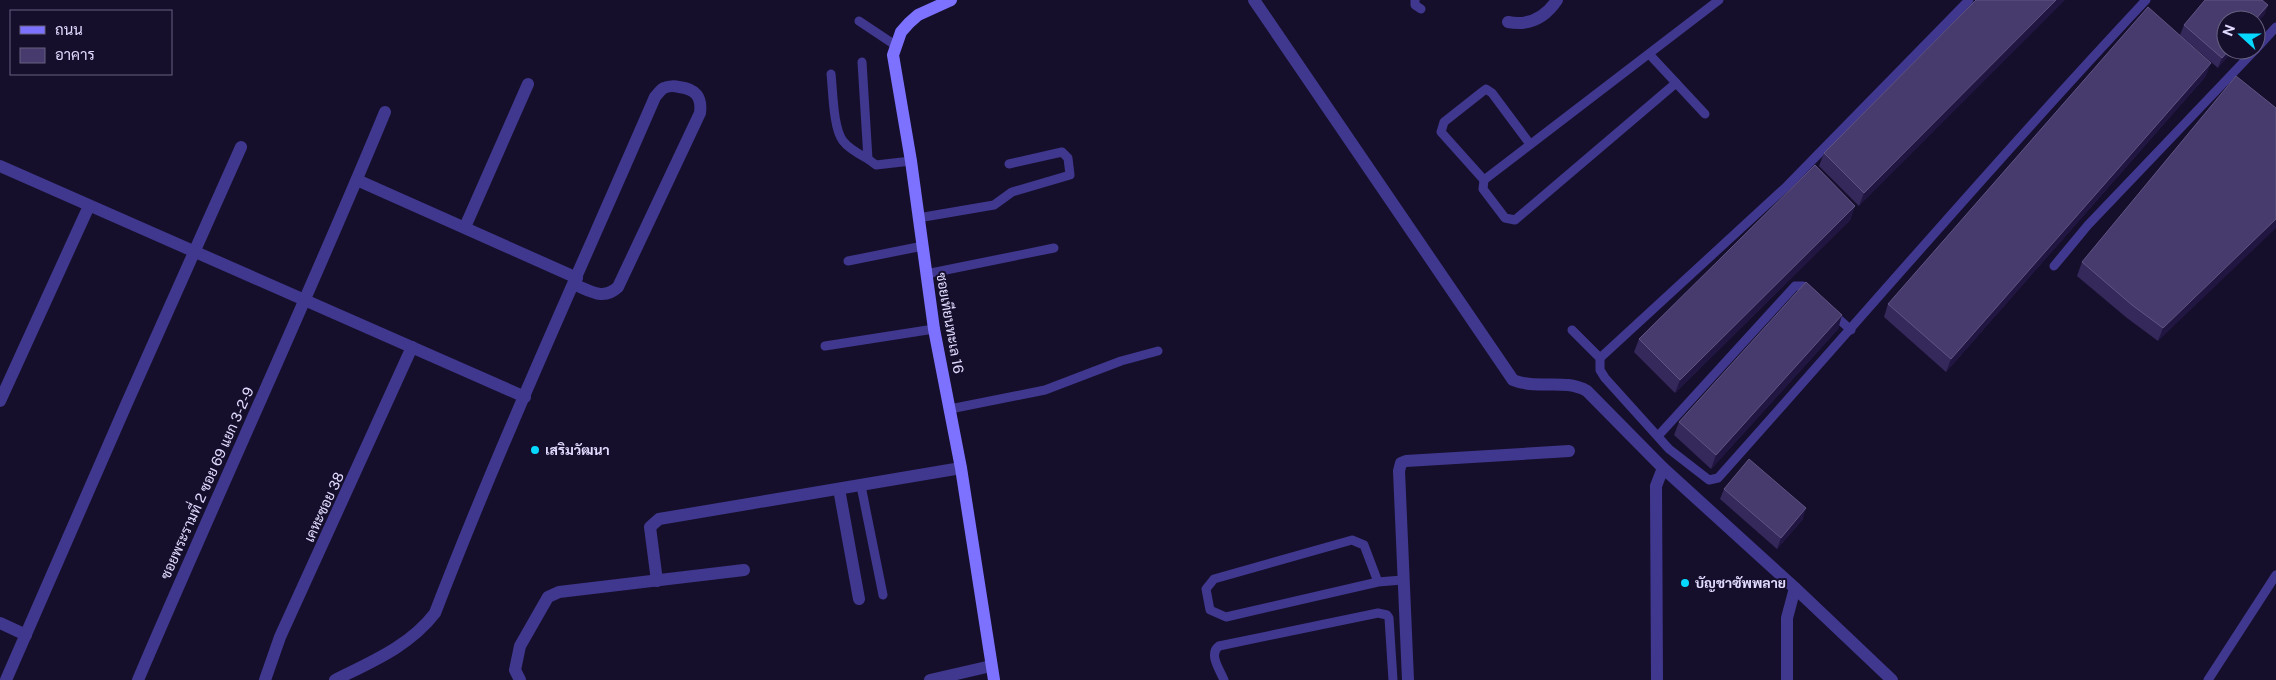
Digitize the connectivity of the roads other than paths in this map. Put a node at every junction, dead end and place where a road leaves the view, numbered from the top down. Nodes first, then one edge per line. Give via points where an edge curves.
1 (952, 0) edge
2 (1254, 0) edge
3 (1415, 0) edge
4 (1557, 0) edge
5 (1719, 0) edge
6 (1969, 0) edge
7 (2146, 0) edge
8 (1420, 9) dead end
9 (859, 21) dead end
10 (1508, 22) dead end
11 (2276, 27) edge
12 (2266, 37) edge
13 (895, 45) junction
14 (1650, 55) junction
15 (2245, 60) edge
16 (862, 62) dead end
17 (831, 74) dead end
18 (1676, 83) junction
19 (528, 84) dead end
20 (385, 112) dead end
21 (1705, 114) dead end
22 (1530, 144) junction
23 (241, 147) dead end
24 (868, 159) junction
25 (911, 161) junction
26 (1009, 164) dead end
27 (0, 166) edge
28 (357, 180) junction
29 (1484, 180) junction
30 (89, 206) junction
31 (918, 218) junction
32 (465, 228) junction
33 (923, 246) junction
34 (1054, 248) dead end
35 (194, 252) junction
36 (848, 261) dead end
37 (2054, 266) dead end
38 (926, 274) junction
39 (575, 281) junction
40 (306, 299) junction
41 (934, 329) junction
42 (1572, 330) dead end
43 (1851, 330) junction
44 (825, 346) dead end
45 (412, 347) junction
46 (1158, 351) dead end
47 (1600, 358) junction
48 (525, 397) junction
49 (0, 402) edge
50 (950, 409) junction
51 (1658, 436) junction
52 (1569, 451) dead end
53 (961, 468) junction
54 (1663, 468) junction
55 (861, 486) junction
56 (839, 489) junction
57 (744, 570) dead end
58 (2276, 575) edge
59 (1402, 580) junction
60 (657, 581) junction
61 (1378, 582) junction
62 (1795, 588) junction
63 (883, 595) dead end
64 (859, 599) dead end
65 (0, 623) edge
66 (26, 635) junction
67 (991, 666) junction
68 (6, 680) edge
69 (138, 680) edge
70 (265, 680) edge
71 (335, 680) edge
72 (520, 680) edge
73 (930, 680) edge
74 (994, 680) edge
75 (1224, 680) edge
76 (1394, 680) edge
77 (1408, 680) edge
78 (1657, 680) edge
79 (1787, 680) edge
80 (1892, 680) edge
81 (2208, 680) edge

1 - 13 street via 918,15 901,32
2 - 54 street via 1513,380 1527,385 1578,386 1587,391
3 - 8 lane
4 - 10 street via 1548,12 1523,25
5 - 14 lane
6 - 47 lane via 1810,169
7 - 43 lane via 2014,142
9 - 13 lane
11 - 12 lane
13 - 25 street, ซอยเทียนทะเล 16 via 892,55
14 - 18 lane
14 - 22 lane
15 - 37 lane via 2088,225
16 - 24 lane
17 - 24 lane via 841,139
18 - 21 lane
18 - 29 lane via 1516,220 1505,218 1483,190
19 - 32 street
20 - 28 street, ซอยพระรามที่ 2 ซอย 69 แยก 3-2-9
22 - 29 lane
22 - 29 lane via 1489,90 1474,98 1444,122 1442,132
23 - 35 street
24 - 25 lane via 876,165
25 - 31 street, ซอยเทียนทะเล 16
26 - 31 lane via 1062,152 1068,158 1070,175 1012,192 994,205
27 - 30 street
28 - 32 street
28 - 40 street, ซอยพระรามที่ 2 ซอย 69 แยก 3-2-9
30 - 35 street
30 - 49 street
31 - 33 street, ซอยเทียนทะเล 16
32 - 39 street
33 - 36 lane
33 - 38 street, ซอยเทียนทะเล 16
34 - 38 lane
35 - 40 street
35 - 66 street
38 - 41 street, ซอยเทียนทะเล 16
39 - 39 street via 603,295 611,294 618,287 700,113 701,102 696,93 673,86 663,88 655,97
39 - 48 street
40 - 45 street
40 - 69 street, ซอยพระรามที่ 2 ซอย 69 แยก 3-2-9
41 - 44 lane
41 - 50 street, ซอยเทียนทะเล 16
42 - 47 lane
43 - 51 lane via 1718,478 1709,480 1703,476
43 - 51 lane via 1804,286 1795,286
45 - 48 street
45 - 70 street, เคหะซอย 38 via 280,637
46 - 50 lane via 1121,361 1045,390
47 - 51 lane via 1600,370 1605,378
48 - 71 street via 435,613 412,638
50 - 53 street, ซอยเทียนทะเล 16
52 - 59 street via 1401,463
53 - 55 street
53 - 67 street, ซอยเทียนทะเล 16
54 - 62 street
54 - 78 street via 1656,486
55 - 56 street
55 - 63 lane
56 - 60 street via 659,519 650,528
56 - 64 street
57 - 60 street
58 - 81 lane
59 - 61 lane
59 - 77 street
60 - 72 street via 559,592 548,597 520,646 515,670
61 - 61 lane via 1364,545 1352,540 1214,579 1206,588 1210,610 1226,617
62 - 79 street via 1787,618
62 - 80 street
65 - 66 street
66 - 68 street
67 - 73 street
67 - 74 street, ซอยเทียนทะเล 16
75 - 76 lane via 1214,656 1219,646 1378,613 1389,618

